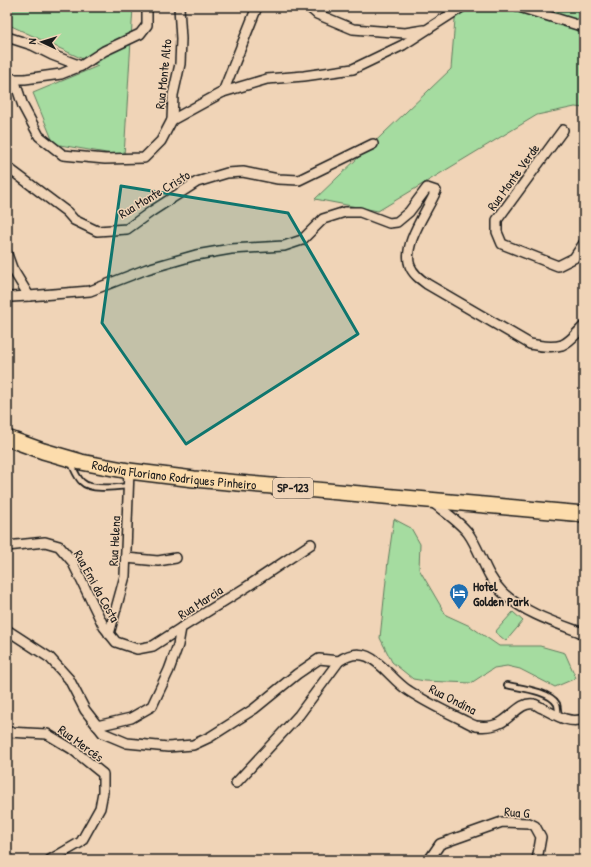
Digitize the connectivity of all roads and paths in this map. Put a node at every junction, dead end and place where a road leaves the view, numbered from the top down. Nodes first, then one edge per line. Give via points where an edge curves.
1 (147, 7) edge
2 (179, 7) edge
3 (257, 7) edge
4 (309, 7) edge
5 (462, 7) edge
6 (519, 7) edge
7 (584, 27) edge
8 (429, 29) junction
9 (7, 38) edge
10 (81, 66) junction
11 (11, 79) edge
12 (223, 92) junction
13 (172, 120) junction
14 (564, 130) dead end
15 (373, 144) dead end
16 (7, 166) edge
17 (584, 243) edge
18 (7, 254) edge
19 (7, 296) edge
20 (29, 296) junction
21 (584, 326) edge
22 (7, 438) edge
23 (68, 458) junction
24 (129, 471) junction
25 (129, 486) junction
26 (429, 500) junction
27 (584, 514) edge
28 (311, 544) dead end
29 (7, 546) edge
30 (126, 558) junction
31 (176, 558) dead end
32 (181, 628) junction
33 (7, 630) edge
34 (109, 634) junction
35 (584, 635) edge
36 (339, 661) junction
37 (507, 685) dead end
38 (559, 717) junction
39 (584, 719) edge
40 (97, 726) junction
41 (7, 732) edge
42 (236, 783) dead end
43 (50, 860) edge
44 (429, 860) edge
45 (537, 860) edge

1 - 10 street via 147,25 140,34 104,51
2 - 13 street, Rua Monte Alto via 180,64 173,94
3 - 12 street
4 - 8 street via 318,14 353,29 405,33
5 - 8 street
6 - 7 street
8 - 12 street via 403,45 353,69 267,79
9 - 10 street via 32,45
10 - 11 street via 61,74
11 - 13 street via 39,136 63,156 144,158 162,141
12 - 13 street
14 - 17 street, Rua Monte Verde via 497,220 497,232 502,244 558,266 574,258
15 - 16 street, Rua Monte Cristo via 299,180 243,172 227,173 197,182 127,229 97,230 74,220
18 - 20 street via 12,268
19 - 20 street
20 - 21 street via 90,291 196,254 284,246 302,240 324,219 345,212 360,212 389,223 397,222 409,212 427,188 436,191 413,236 408,253 410,266 416,276 530,344 562,345
22 - 23 main road, Rodovia Floriano Rodrigues Pinheiro / SP-123
23 - 24 main road, Rodovia Floriano Rodrigues Pinheiro / SP-123
23 - 25 lane via 84,484 100,487
24 - 25 street, Rua Helena
24 - 26 main road, Rodovia Floriano Rodrigues Pinheiro / SP-123
25 - 30 street, Rua Helena
26 - 27 main road, Rodovia Floriano Rodrigues Pinheiro / SP-123
26 - 35 street via 468,533 501,591 526,610
28 - 32 street, Rua Marcia
29 - 34 street, Rua Emi da Costa via 46,542 59,546 72,561
30 - 31 street via 158,561
30 - 34 street, Rua Helena via 125,576
32 - 34 street, Rua Emi da Costa via 153,646 137,649 116,642
32 - 40 street, Rua Marcia via 169,670 152,706 131,718
33 - 40 street, Rua Ondina via 50,658 69,679 85,710
36 - 38 street, Rua Ondina via 356,654 365,655 373,659 407,690 475,726 501,723 527,704 534,704
36 - 40 street, Rua Ondina via 320,659 254,709 193,745 168,747 128,743 103,733
36 - 42 street via 299,715
37 - 38 lane via 534,691 550,698 556,704
38 - 39 street, Rua Ondina via 568,721
41 - 43 street, Rua Mercês via 47,734 103,774 100,808 81,842
44 - 45 street, Rua G via 440,844 502,822 529,823 535,826 540,837

